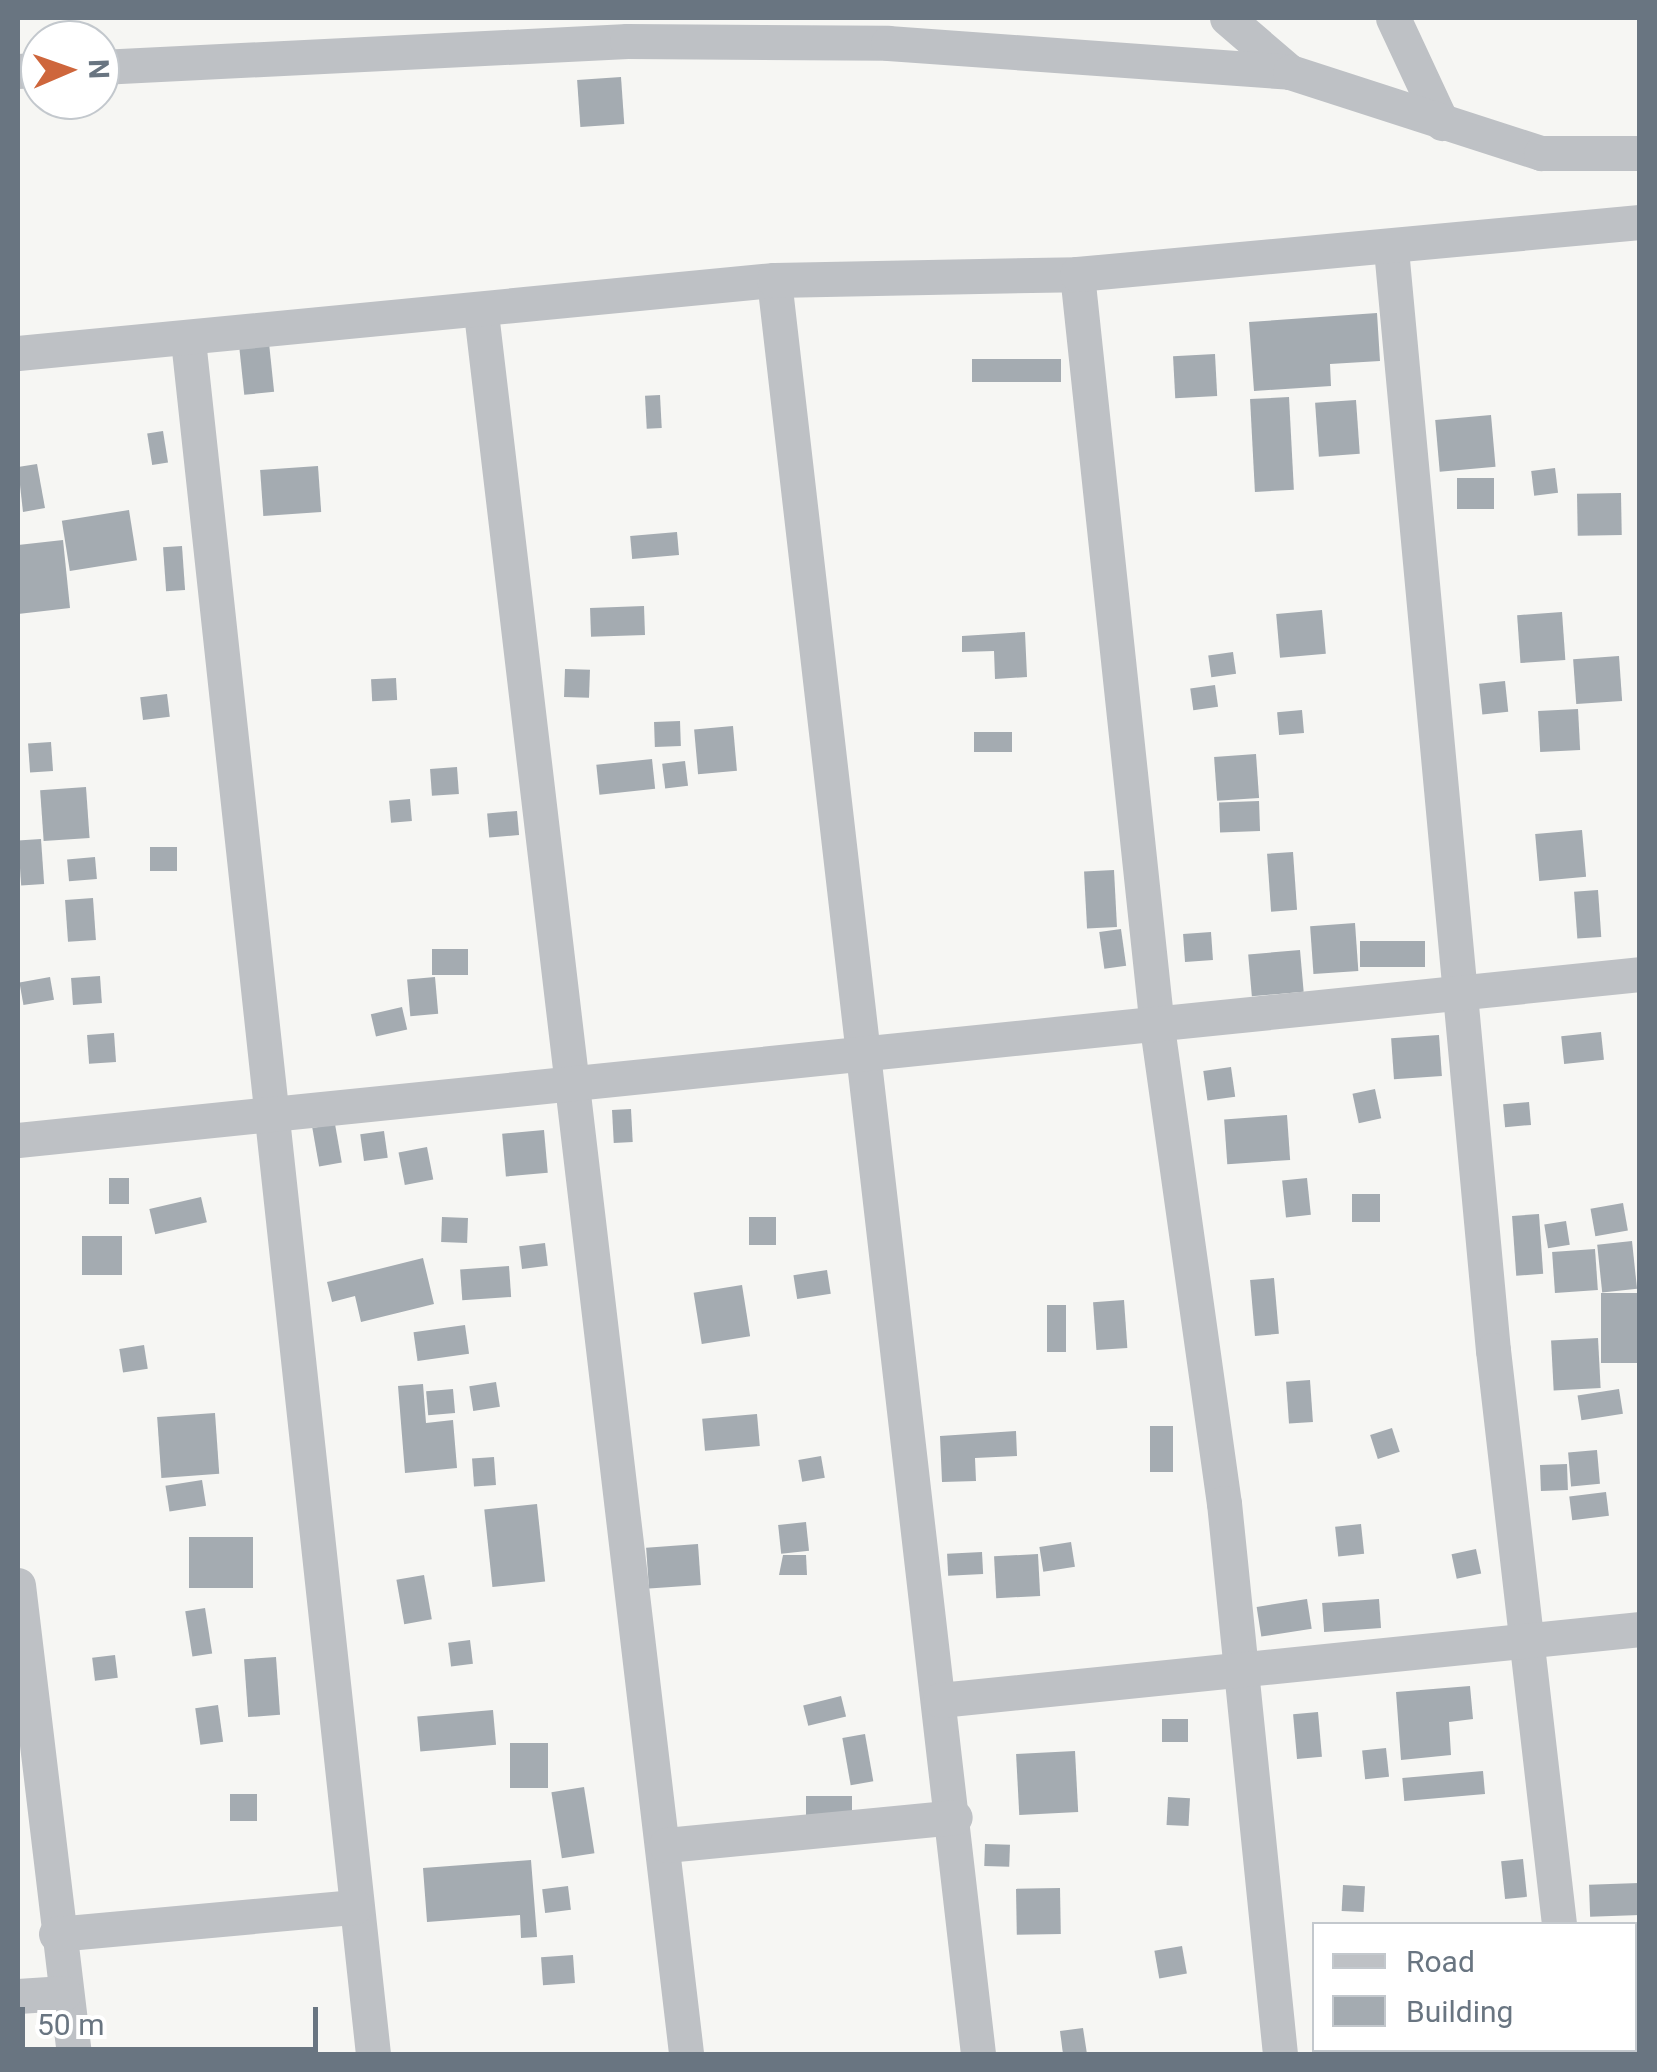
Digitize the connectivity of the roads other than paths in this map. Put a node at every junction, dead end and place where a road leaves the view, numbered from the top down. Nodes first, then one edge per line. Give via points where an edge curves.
1 (1228, 18) edge
2 (1393, 18) edge
3 (120, 66) edge
4 (1290, 72) junction
5 (1442, 122) junction
6 (1640, 153) edge
7 (1640, 222) edge
8 (1391, 249) junction
9 (1077, 274) junction
10 (774, 280) junction
11 (481, 313) junction
12 (188, 340) junction
13 (18, 353) edge
14 (1640, 974) edge
15 (1460, 996) junction
16 (1158, 1027) junction
17 (860, 1054) junction
18 (568, 1082) junction
19 (272, 1110) junction
20 (18, 1140) edge
21 (18, 1586) edge
22 (1640, 1628) edge
23 (1531, 1641) junction
24 (1242, 1668) junction
25 (940, 1700) junction
26 (955, 1816) junction
27 (666, 1845) junction
28 (355, 1907) junction
29 (1559, 1922) edge
30 (56, 1934) junction
31 (64, 1993) junction
32 (18, 1996) edge
33 (74, 2054) edge
34 (372, 2054) edge
35 (686, 2054) edge
36 (978, 2054) edge
37 (1280, 2054) edge

1 - 4 street
2 - 5 street
3 - 4 street via 627,41 888,43
4 - 5 street
5 - 6 street via 1541,153
7 - 8 street
8 - 9 street
8 - 15 street
9 - 10 street
9 - 16 street
10 - 11 street
10 - 17 street
11 - 12 street
11 - 18 street
12 - 13 street
12 - 19 street
14 - 15 street
15 - 16 street
15 - 23 street
16 - 17 street
16 - 24 street
17 - 18 street
17 - 25 street
18 - 19 street
18 - 27 street
19 - 20 street
19 - 28 street
21 - 30 street
22 - 23 street
23 - 24 street
23 - 29 street
24 - 25 street
24 - 37 street
25 - 26 street
26 - 27 street
26 - 36 street
27 - 35 street
28 - 30 street
28 - 34 street
30 - 31 street
31 - 32 street
31 - 33 street

